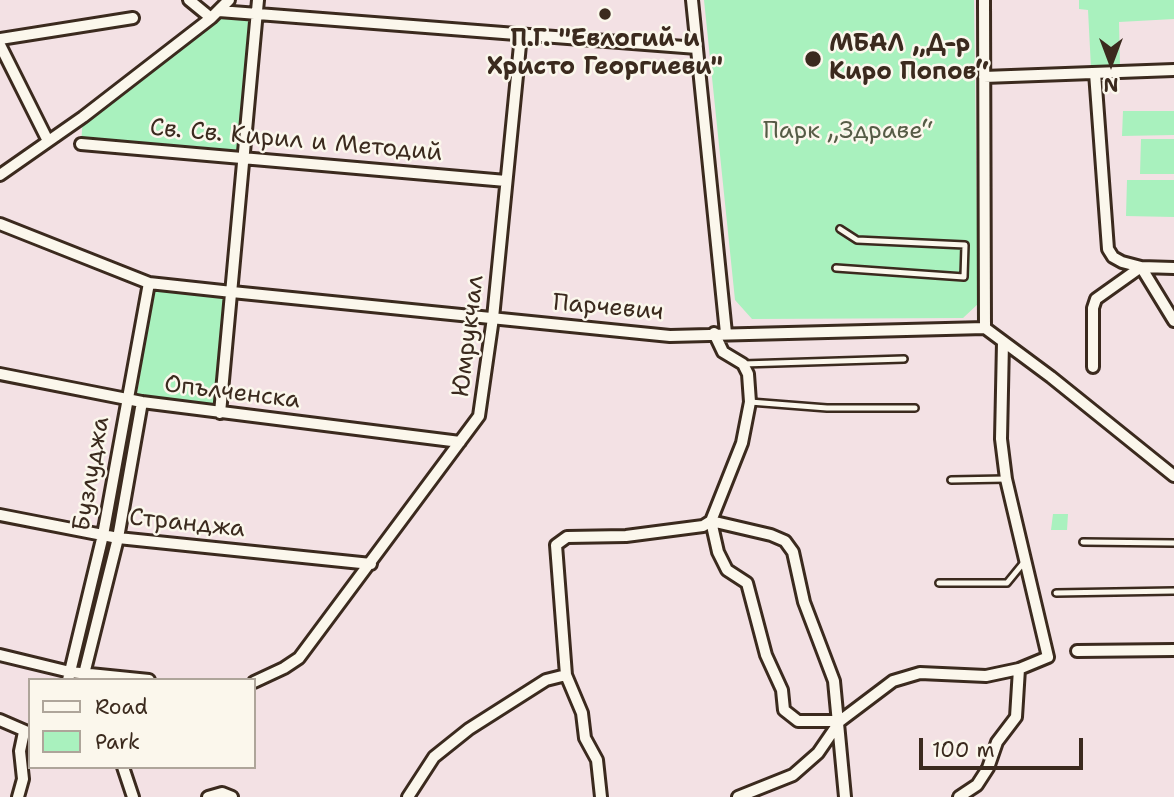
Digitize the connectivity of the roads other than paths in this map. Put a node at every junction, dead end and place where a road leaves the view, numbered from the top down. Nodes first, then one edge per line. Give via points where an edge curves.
1 (189, 0) edge
2 (229, 0) edge
3 (258, 0) edge
4 (692, 0) edge
5 (984, 0) edge
6 (215, 14) junction
7 (257, 14) junction
8 (133, 18) dead end
9 (521, 34) junction
10 (0, 39) edge
11 (0, 45) edge
12 (697, 48) junction
13 (1174, 69) edge
14 (1095, 74) junction
15 (984, 78) junction
16 (48, 141) junction
17 (81, 144) dead end
18 (244, 157) junction
19 (0, 175) edge
20 (506, 181) junction
21 (0, 224) edge
22 (840, 229) dead end
23 (1141, 267) junction
24 (836, 268) dead end
25 (1174, 268) edge
26 (149, 283) junction
27 (232, 292) junction
28 (1170, 308) edge
29 (494, 318) junction
30 (1174, 321) edge
31 (985, 328) junction
32 (714, 333) junction
33 (726, 333) junction
34 (1003, 342) junction
35 (904, 359) dead end
36 (743, 364) junction
37 (1093, 368) dead end
38 (0, 374) edge
39 (127, 399) junction
40 (142, 402) junction
41 (750, 402) junction
42 (915, 408) dead end
43 (220, 413) junction
44 (460, 442) junction
45 (1172, 472) edge
46 (1006, 479) junction
47 (951, 480) dead end
48 (0, 516) edge
49 (711, 521) junction
50 (103, 535) junction
51 (118, 537) junction
52 (1083, 542) dead end
53 (1174, 543) edge
54 (1026, 561) junction
55 (371, 564) junction
56 (939, 583) dead end
57 (1174, 591) edge
58 (1056, 593) dead end
59 (1174, 650) edge
60 (1077, 651) dead end
61 (0, 655) edge
62 (1019, 669) junction
63 (84, 674) junction
64 (566, 675) junction
65 (69, 676) edge
66 (127, 678) edge
67 (256, 681) edge
68 (0, 720) edge
69 (840, 720) junction
70 (27, 732) edge
71 (124, 769) edge
72 (18, 797) edge
73 (133, 797) edge
74 (208, 797) edge
75 (232, 797) edge
76 (408, 797) edge
77 (601, 797) edge
78 (738, 797) edge
79 (845, 797) edge
80 (959, 797) edge

1 - 6 street
2 - 6 street
3 - 7 street
4 - 12 street
5 - 15 street
6 - 7 street
6 - 16 street
7 - 9 street
7 - 18 street
8 - 10 street
9 - 12 street
9 - 20 street, Юмрукчал
11 - 16 street
12 - 33 street
13 - 14 street
14 - 15 street
14 - 23 street via 1108,249 1122,262
15 - 31 street
16 - 19 street
17 - 18 street, Св. Св. Кирил и Методий
18 - 20 street, Св. Св. Кирил и Методий
18 - 27 street
20 - 29 street, Юмрукчал
21 - 26 street, Парчевич
22 - 24 lane via 857,240 965,245 964,277
23 - 25 street
23 - 28 street
23 - 37 street via 1096,299
26 - 27 street, Парчевич
26 - 39 street, Бузлуджа
27 - 29 street, Парчевич
27 - 43 street
28 - 30 street
29 - 32 street, Парчевич via 670,336
29 - 44 street, Юмрукчал via 481,408
31 - 33 street, Парчевич
31 - 34 street
32 - 33 street, Парчевич
32 - 36 street via 723,352
34 - 45 street
34 - 46 street via 1001,439
35 - 36 lane
36 - 41 street
38 - 39 street, Опълченска
39 - 40 street, Опълченска
39 - 50 street, Бузлуджа
40 - 43 street, Опълченска
40 - 51 street, Бузлуджа
41 - 42 lane
41 - 49 street via 742,443
43 - 44 street, Опълченска
44 - 55 street, Юмрукчал
46 - 47 lane
46 - 54 street
48 - 50 street, Странджа
49 - 64 street via 703,526 626,536 559,539 554,555
49 - 69 street via 789,545 804,602 834,681
49 - 69 street via 727,570 747,583 766,655 782,690 784,710 799,722
50 - 51 street, Странджа
50 - 65 street, Бузлуджа
51 - 55 street, Странджа
51 - 63 street, Бузлуджа
52 - 53 lane
54 - 56 lane via 1007,583
54 - 62 street via 1048,657
55 - 67 street, Юмрукчал via 299,658
57 - 58 lane
59 - 60 street
61 - 65 street
62 - 69 street via 986,676 907,676 878,690
62 - 80 street via 1016,716 997,742 977,785
63 - 65 street
63 - 66 street
64 - 76 street via 546,680 469,729 434,757
64 - 77 street via 597,760
68 - 70 street
69 - 78 street via 818,753 793,775
69 - 79 street
70 - 72 street via 20,751 23,779
71 - 73 street
74 - 75 street via 222,793

